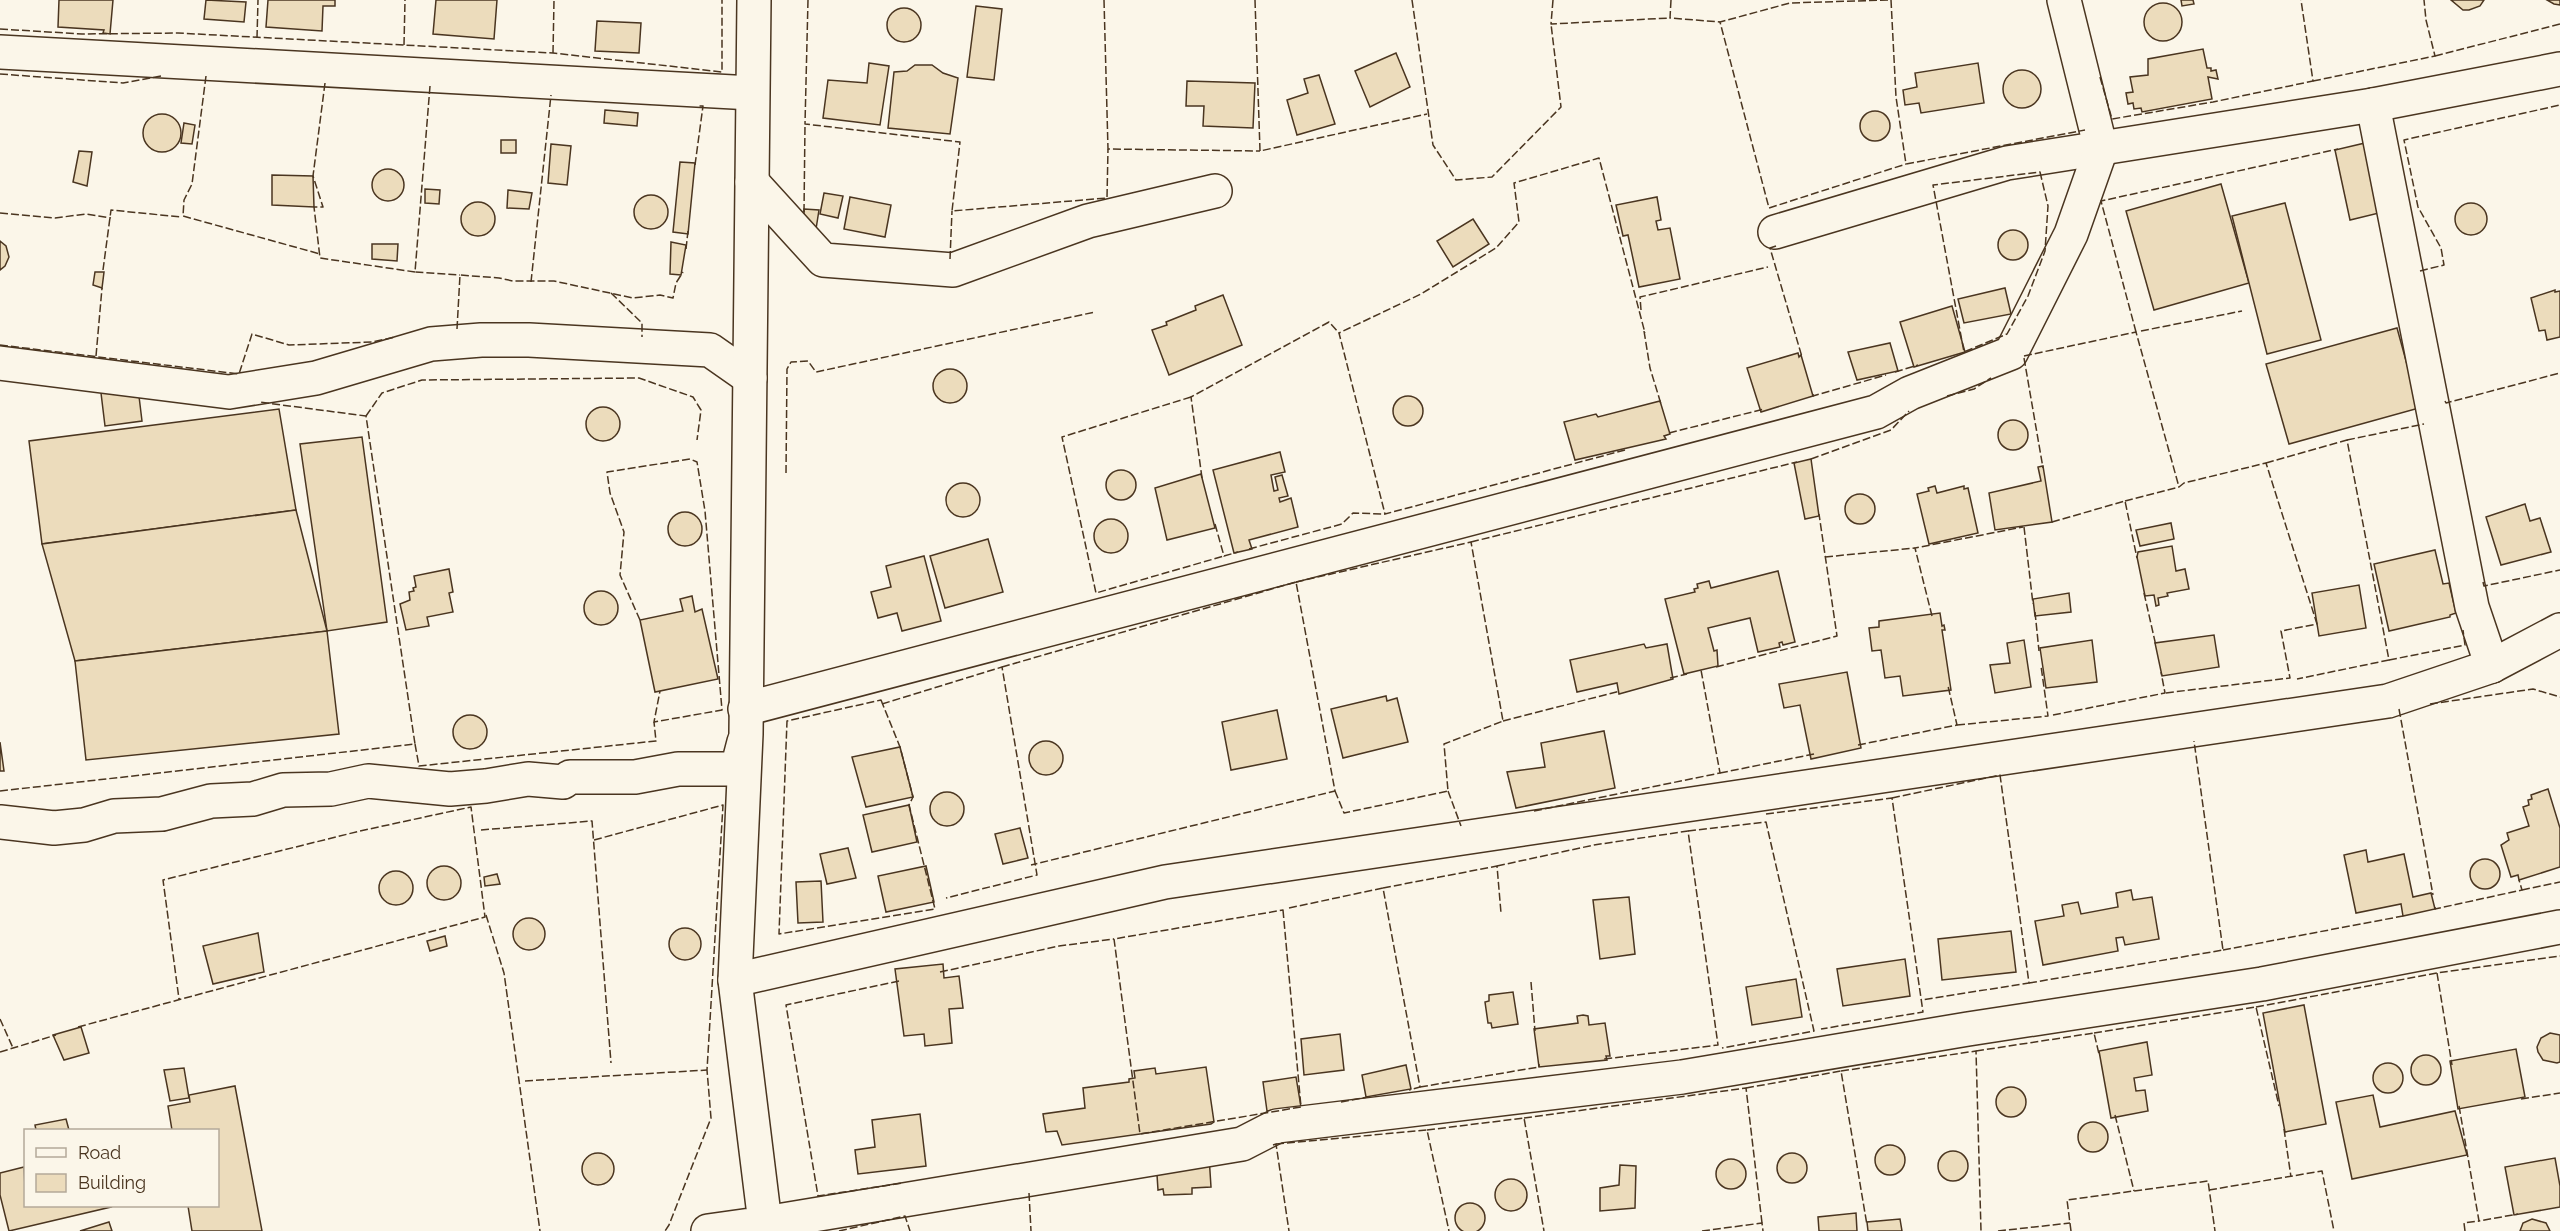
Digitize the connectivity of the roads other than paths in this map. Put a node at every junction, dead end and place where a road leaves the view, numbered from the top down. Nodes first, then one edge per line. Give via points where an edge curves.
1 (754, 0) edge
2 (2064, 0) edge
3 (0, 52) edge
4 (2560, 69) edge
5 (752, 93) junction
6 (2373, 105) junction
7 (2101, 149) junction
8 (752, 182) junction
9 (1215, 191) dead end
10 (1775, 232) dead end
11 (0, 363) edge
12 (750, 378) junction
13 (2560, 630) edge
14 (2492, 666) junction
15 (746, 722) junction
16 (0, 822) edge
17 (2560, 927) edge
18 (735, 980) junction
19 (765, 1223) junction
20 (708, 1231) edge

1 - 5 street
2 - 7 street
3 - 5 street
4 - 6 street
5 - 8 street
6 - 7 street
6 - 14 street via 2472,607
7 - 10 street via 2007,163
7 - 15 street via 2071,234 2010,353 1910,393 1876,412
8 - 9 street via 823,260 952,270 1088,221
8 - 12 street
11 - 12 street via 229,392 316,378 431,344 529,340 710,350
12 - 15 street
13 - 14 street
14 - 18 street via 2388,701 1165,882
15 - 16 street via 737,769 678,769 635,777 570,777 563,782 528,778 450,789 368,781 331,789 283,790 253,800 211,801 162,814 114,816 84,825 54,828
15 - 18 street
17 - 19 street via 2262,984 1682,1077 1277,1126 1242,1143
18 - 19 street
19 - 20 street

